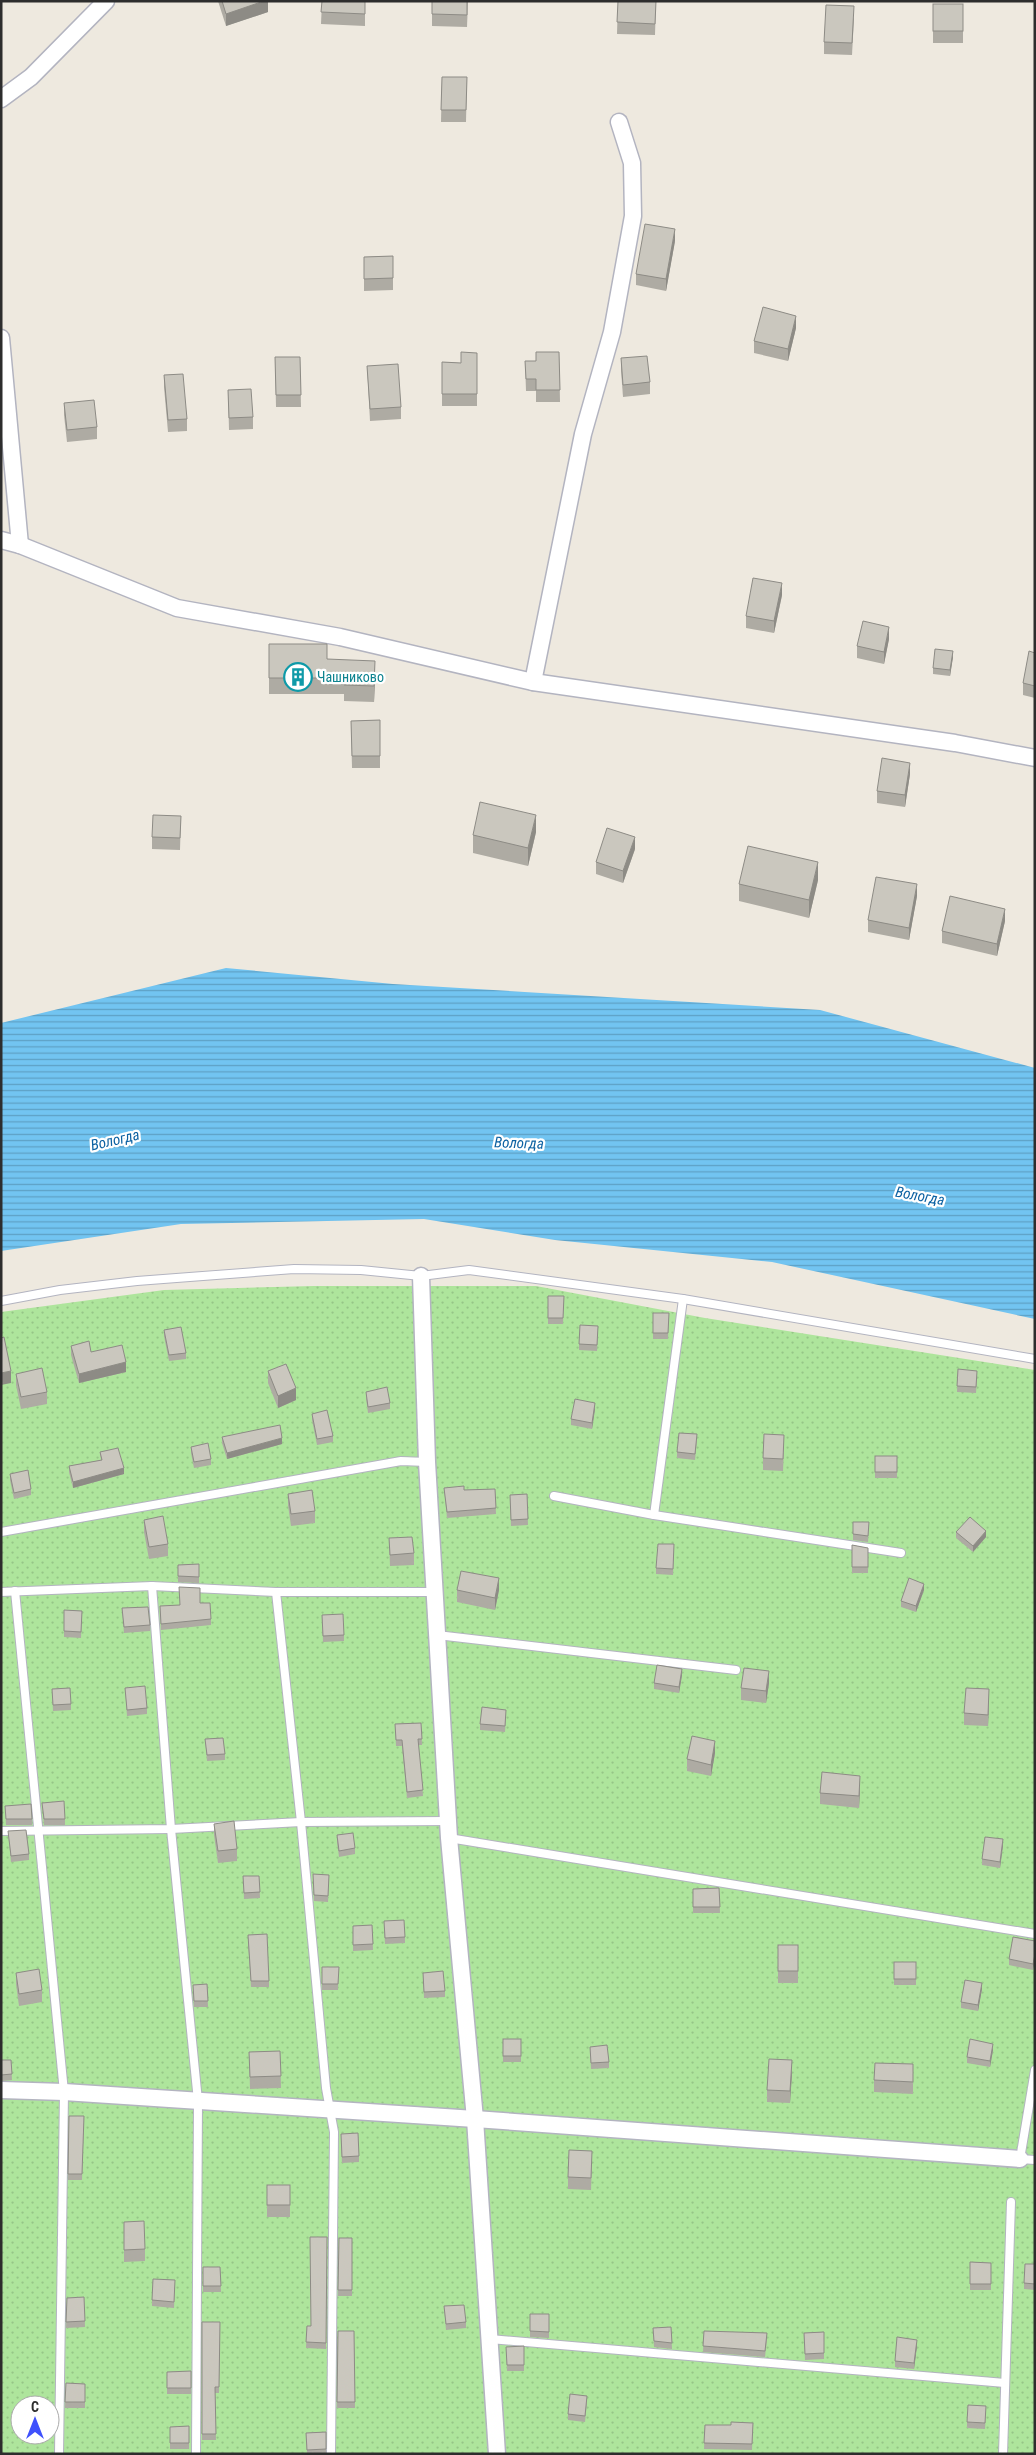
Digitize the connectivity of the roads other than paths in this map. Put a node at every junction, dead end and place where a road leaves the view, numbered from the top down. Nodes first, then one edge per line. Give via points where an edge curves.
1 (106, 1) edge
2 (1, 99) edge
3 (619, 122) dead end
4 (1, 338) edge
5 (1, 540) edge
6 (20, 545) junction
7 (532, 682) junction
8 (1035, 758) edge
9 (421, 1276) junction
10 (683, 1298) junction
11 (1, 1300) edge
12 (1035, 1359) edge
13 (427, 1462) junction
14 (554, 1496) dead end
15 (654, 1515) junction
16 (1, 1532) edge
17 (901, 1553) dead end
18 (152, 1586) junction
19 (15, 1591) junction
20 (1, 1592) edge
21 (276, 1592) junction
22 (434, 1592) junction
23 (436, 1634) junction
24 (736, 1670) dead end
25 (448, 1821) junction
26 (301, 1822) junction
27 (38, 1829) junction
28 (171, 1829) junction
29 (1, 1831) edge
30 (449, 1838) junction
31 (1035, 1934) edge
32 (1035, 2070) edge
33 (1, 2090) edge
34 (64, 2092) junction
35 (198, 2101) junction
36 (330, 2109) junction
37 (475, 2119) junction
38 (1027, 2159) edge
39 (1011, 2202) dead end
40 (490, 2339) junction
41 (1005, 2383) junction
42 (59, 2454) edge
43 (196, 2454) edge
44 (331, 2454) edge
45 (497, 2454) edge
46 (1003, 2454) edge

1 - 2 street via 31,77
3 - 7 street via 632,163 633,216 612,332 583,434
4 - 6 street
5 - 6 street
6 - 7 street via 177,608 340,637
7 - 8 street via 955,743
9 - 10 lane via 470,1270
9 - 11 lane via 361,1270 294,1269 128,1282
9 - 13 street
10 - 12 lane
10 - 15 lane
13 - 16 lane via 401,1461
13 - 22 street
14 - 15 lane
15 - 17 lane
18 - 19 lane
18 - 21 lane
18 - 28 lane
19 - 20 lane
19 - 27 lane
21 - 22 lane
21 - 26 lane
22 - 23 street
23 - 24 lane
23 - 25 street
25 - 26 lane
25 - 30 street
26 - 28 lane
26 - 36 lane
27 - 28 lane
27 - 29 lane
27 - 34 lane
28 - 35 lane
30 - 31 lane
30 - 37 street
32 - 38 lane
33 - 34 street
34 - 35 street
34 - 42 lane
35 - 36 street
35 - 43 lane
36 - 37 street
36 - 44 lane via 334,2132
37 - 38 street
37 - 40 street
39 - 41 lane
40 - 41 lane
40 - 45 street
41 - 46 lane

